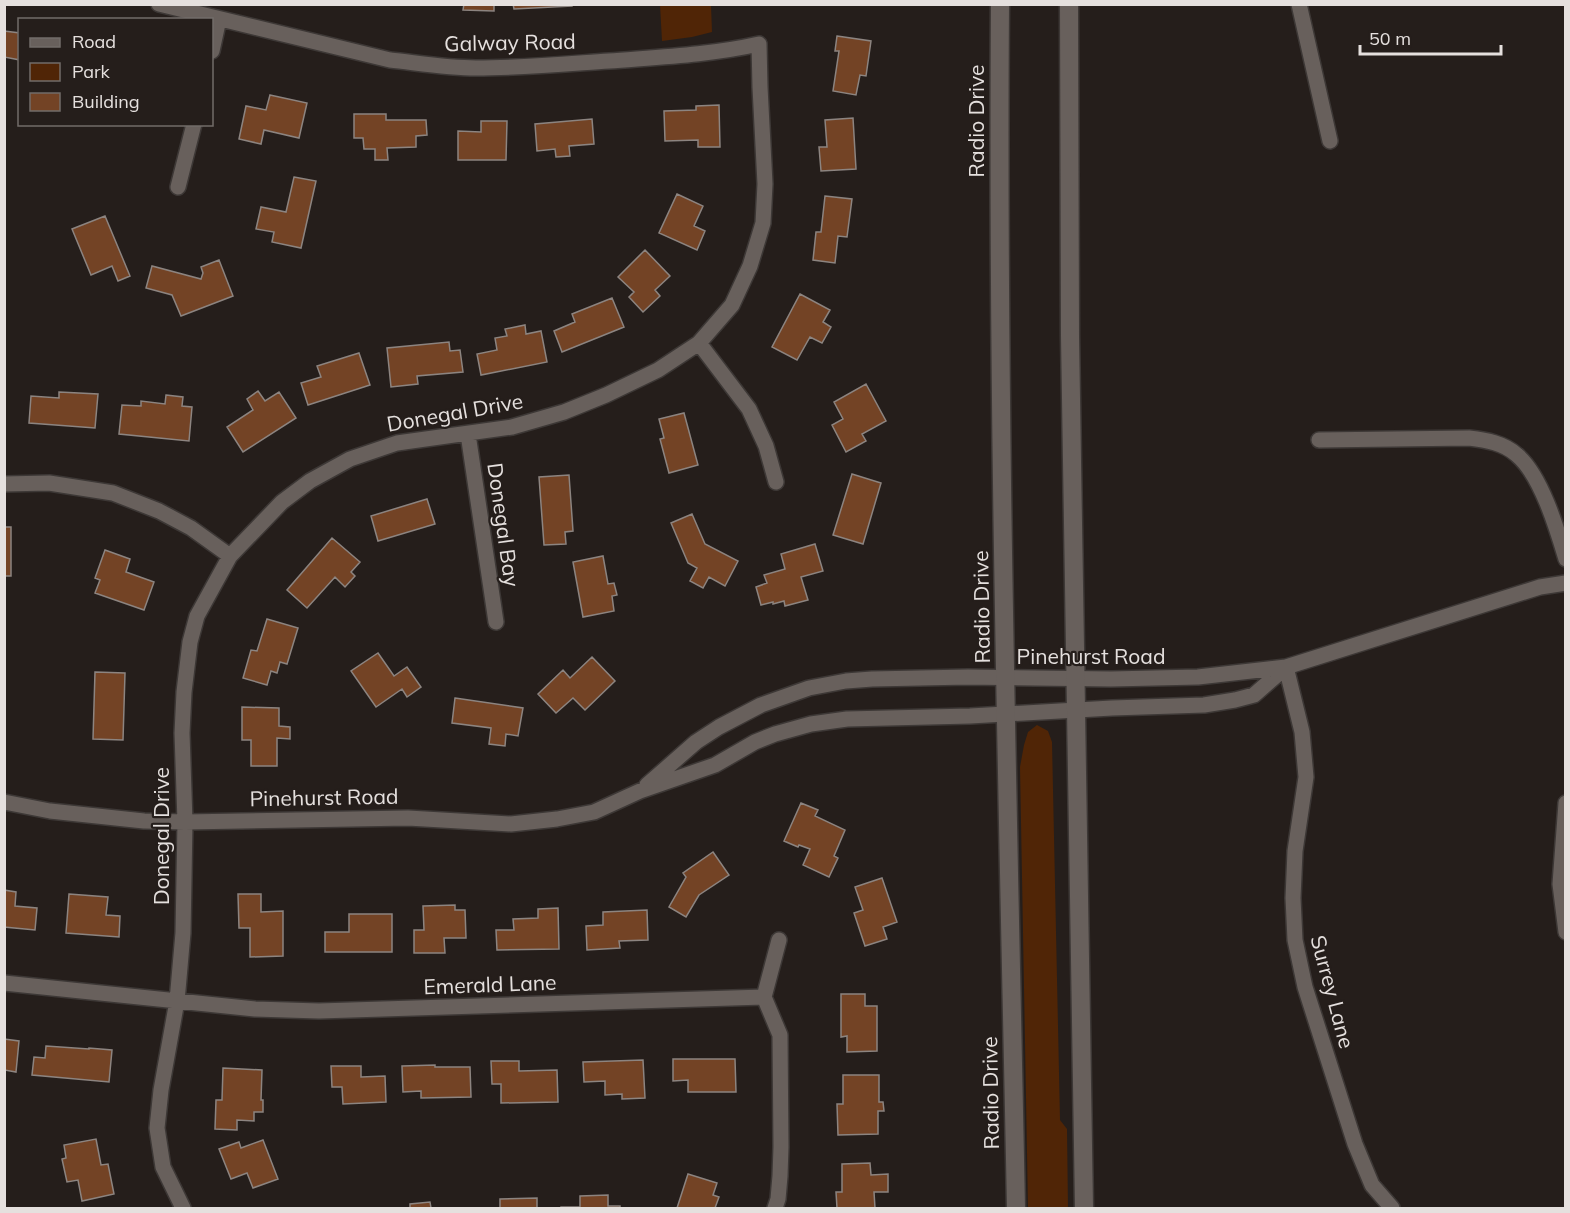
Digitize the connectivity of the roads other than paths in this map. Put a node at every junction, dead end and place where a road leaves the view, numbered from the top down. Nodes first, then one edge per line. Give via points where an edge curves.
1 (159, 4) edge
2 (1000, 4) edge
3 (1069, 4) edge
4 (1299, 4) edge
5 (219, 19) junction
6 (759, 44) joint
7 (213, 46) edge
8 (193, 126) edge
9 (1330, 141) dead end
10 (178, 187) dead end
11 (699, 342) junction
12 (468, 434) junction
13 (1319, 440) dead end
14 (776, 483) dead end
15 (4, 484) edge
16 (230, 556) junction
17 (1566, 559) edge
18 (1566, 583) edge
19 (496, 622) dead end
20 (1286, 667) junction
21 (1006, 678) junction
22 (1075, 679) junction
23 (1076, 710) junction
24 (1006, 714) junction
25 (640, 791) junction
26 (4, 802) edge
27 (1566, 803) edge
28 (185, 822) junction
29 (1566, 932) edge
30 (779, 940) dead end
31 (4, 983) edge
32 (764, 997) junction
33 (177, 1001) junction
34 (183, 1209) edge
35 (775, 1209) edge
36 (1016, 1209) edge
37 (1084, 1209) edge
38 (1392, 1209) edge

1 - 5 street, Galway Road
2 - 21 main road, Radio Drive
3 - 22 main road
4 - 9 street
5 - 6 street, Galway Road via 390,60 474,68 673,56
5 - 7 street
6 - 11 street, Donegal Drive via 764,223 732,305
8 - 10 street
11 - 12 street, Donegal Drive via 658,370 564,412 512,427
11 - 14 street via 749,409 766,446
12 - 16 street, Donegal Drive via 397,443 350,459 282,502
12 - 19 street, Donegal Bay
13 - 17 street via 1492,441 1516,454 1532,473 1555,521
15 - 16 street via 49,483 113,494 159,511
16 - 28 street, Donegal Drive via 197,616 190,642 182,733
18 - 20 street, Pinehurst Road via 1540,587
20 - 22 street, Pinehurst Road via 1198,677
20 - 23 street, Pinehurst Road via 1254,695 1235,700
20 - 38 street, Surrey Lane via 1302,732 1306,777 1295,851 1295,940 1305,987 1355,1144 1372,1185
21 - 22 street, Pinehurst Road
21 - 24 main road, Radio Drive
21 - 25 street, Pinehurst Road via 872,680 827,684 793,693 743,713 696,742
22 - 23 main road
23 - 24 street, Pinehurst Road
23 - 37 main road
24 - 25 street, Pinehurst Road via 847,719 811,724 775,734 715,765
24 - 36 main road, Radio Drive
25 - 28 street, Pinehurst Road via 594,812 511,824 408,818
26 - 28 street, Pinehurst Road via 50,811
27 - 29 street via 1560,884
28 - 33 street, Donegal Drive
30 - 32 street
31 - 33 street, Emerald Lane
32 - 33 street, Emerald Lane via 319,1011
32 - 35 street via 780,1035 781,1157
33 - 34 street, Donegal Drive via 157,1128 163,1167

